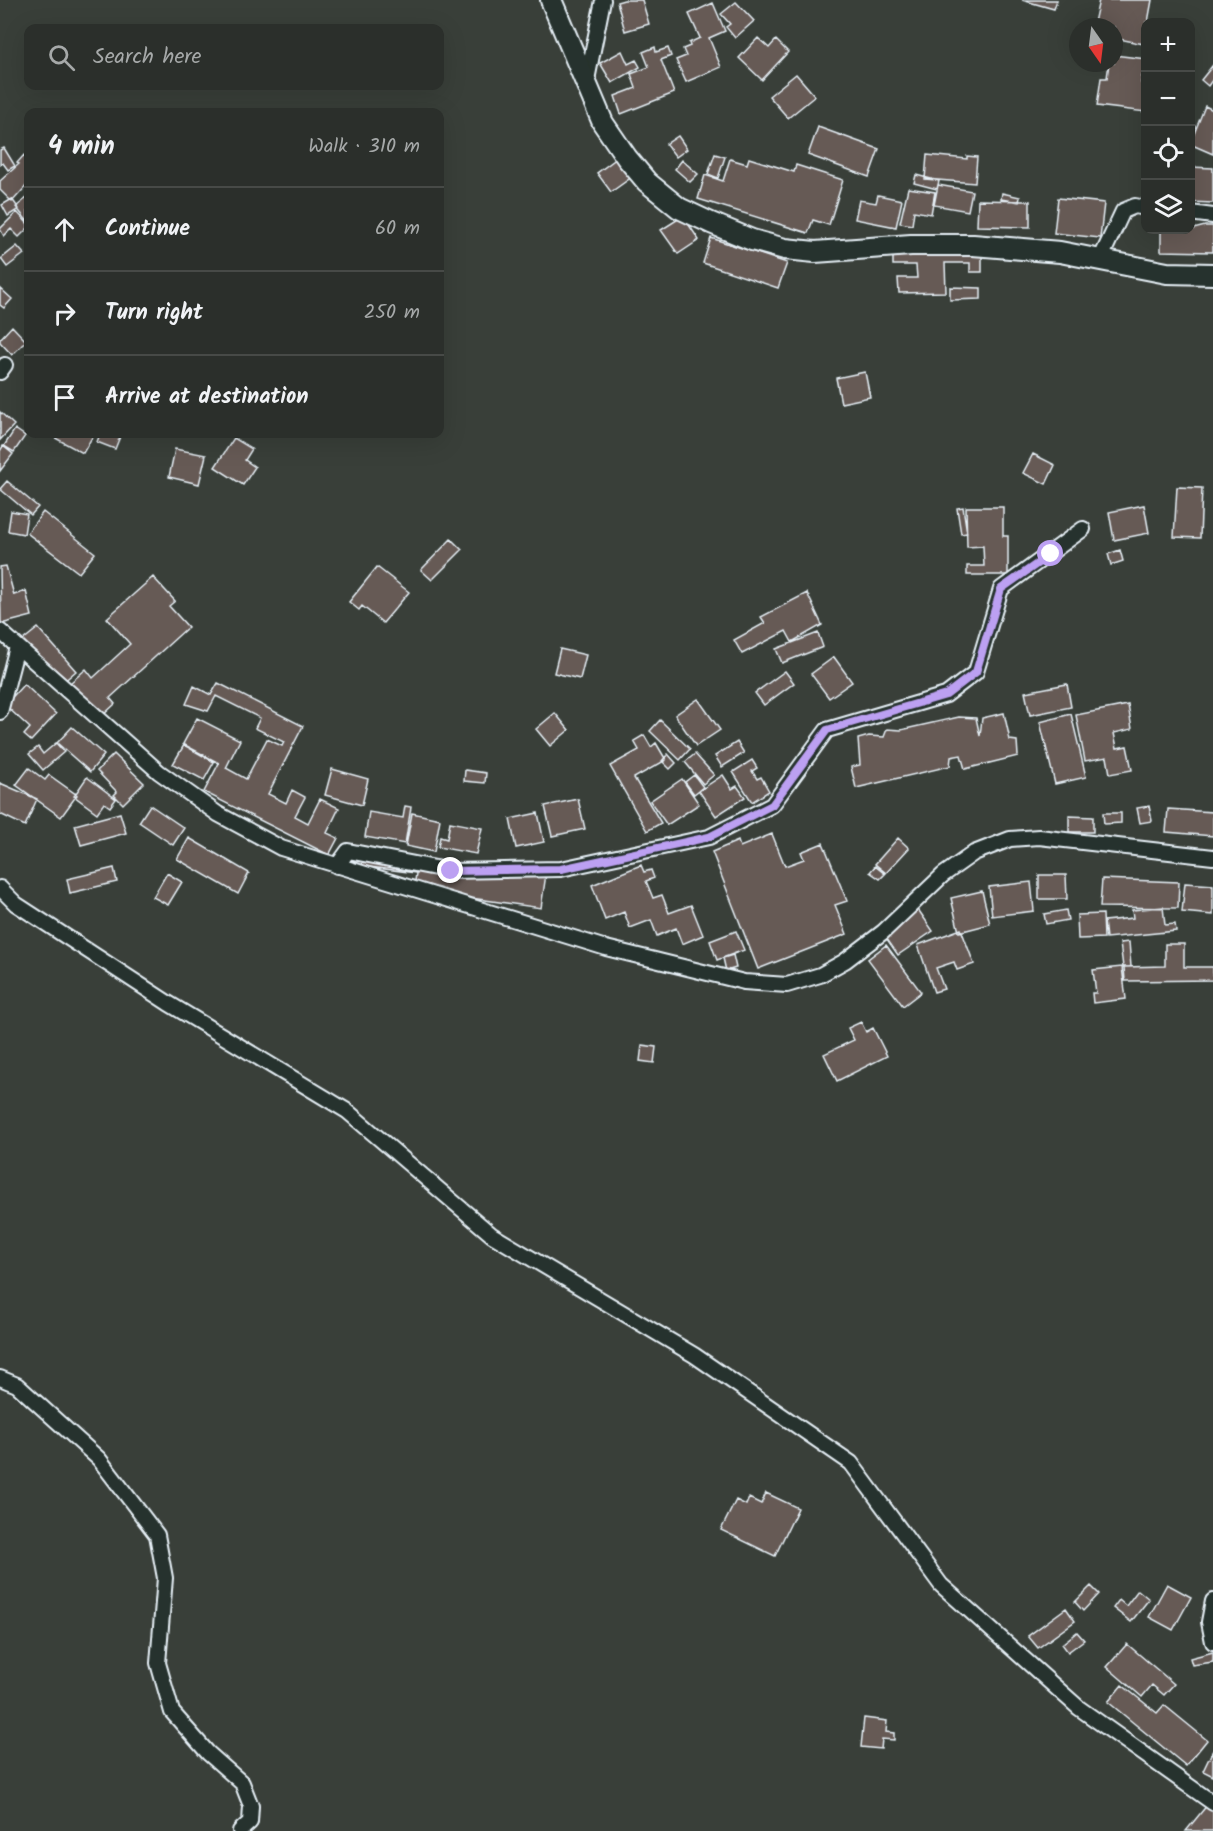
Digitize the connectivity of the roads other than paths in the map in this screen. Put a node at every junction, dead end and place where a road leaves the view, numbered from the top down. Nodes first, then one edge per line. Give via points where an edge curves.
1 (551, 0) edge
2 (603, 0) edge
3 (586, 87) junction
4 (1141, 207) edge
5 (1195, 214) edge
6 (1213, 216) edge
7 (1100, 260) junction
8 (1213, 274) edge
9 (1083, 529) dead end
10 (0, 631) edge
11 (17, 647) junction
12 (0, 712) edge
13 (1213, 857) edge
14 (337, 866) junction
15 (0, 888) edge
16 (0, 1378) edge
17 (1213, 1601) edge
18 (1213, 1642) edge
19 (1213, 1803) edge
20 (240, 1831) edge

1 - 3 main road
2 - 3 street
3 - 7 main road via 603,123 647,182 679,208 752,240 815,252 911,244 973,245 1060,252
4 - 7 street via 1124,211
5 - 6 street
7 - 8 main road via 1167,273
9 - 14 street via 1001,589 976,672 946,695 827,730 772,805 709,837 561,869 451,871 348,851
10 - 11 street
11 - 12 street
11 - 14 street via 159,772 218,814 281,848
13 - 14 street via 1039,837 1010,839 974,853 943,875 883,932 844,961 820,975 787,985 744,982 606,948
15 - 19 street via 16,904 168,1003 347,1111 492,1235 694,1355 851,1463 941,1585 1079,1708
16 - 20 street via 17,1385 99,1459 157,1535 165,1578 158,1663 172,1712 207,1753 242,1783 251,1806 250,1822
17 - 18 street via 1209,1623

